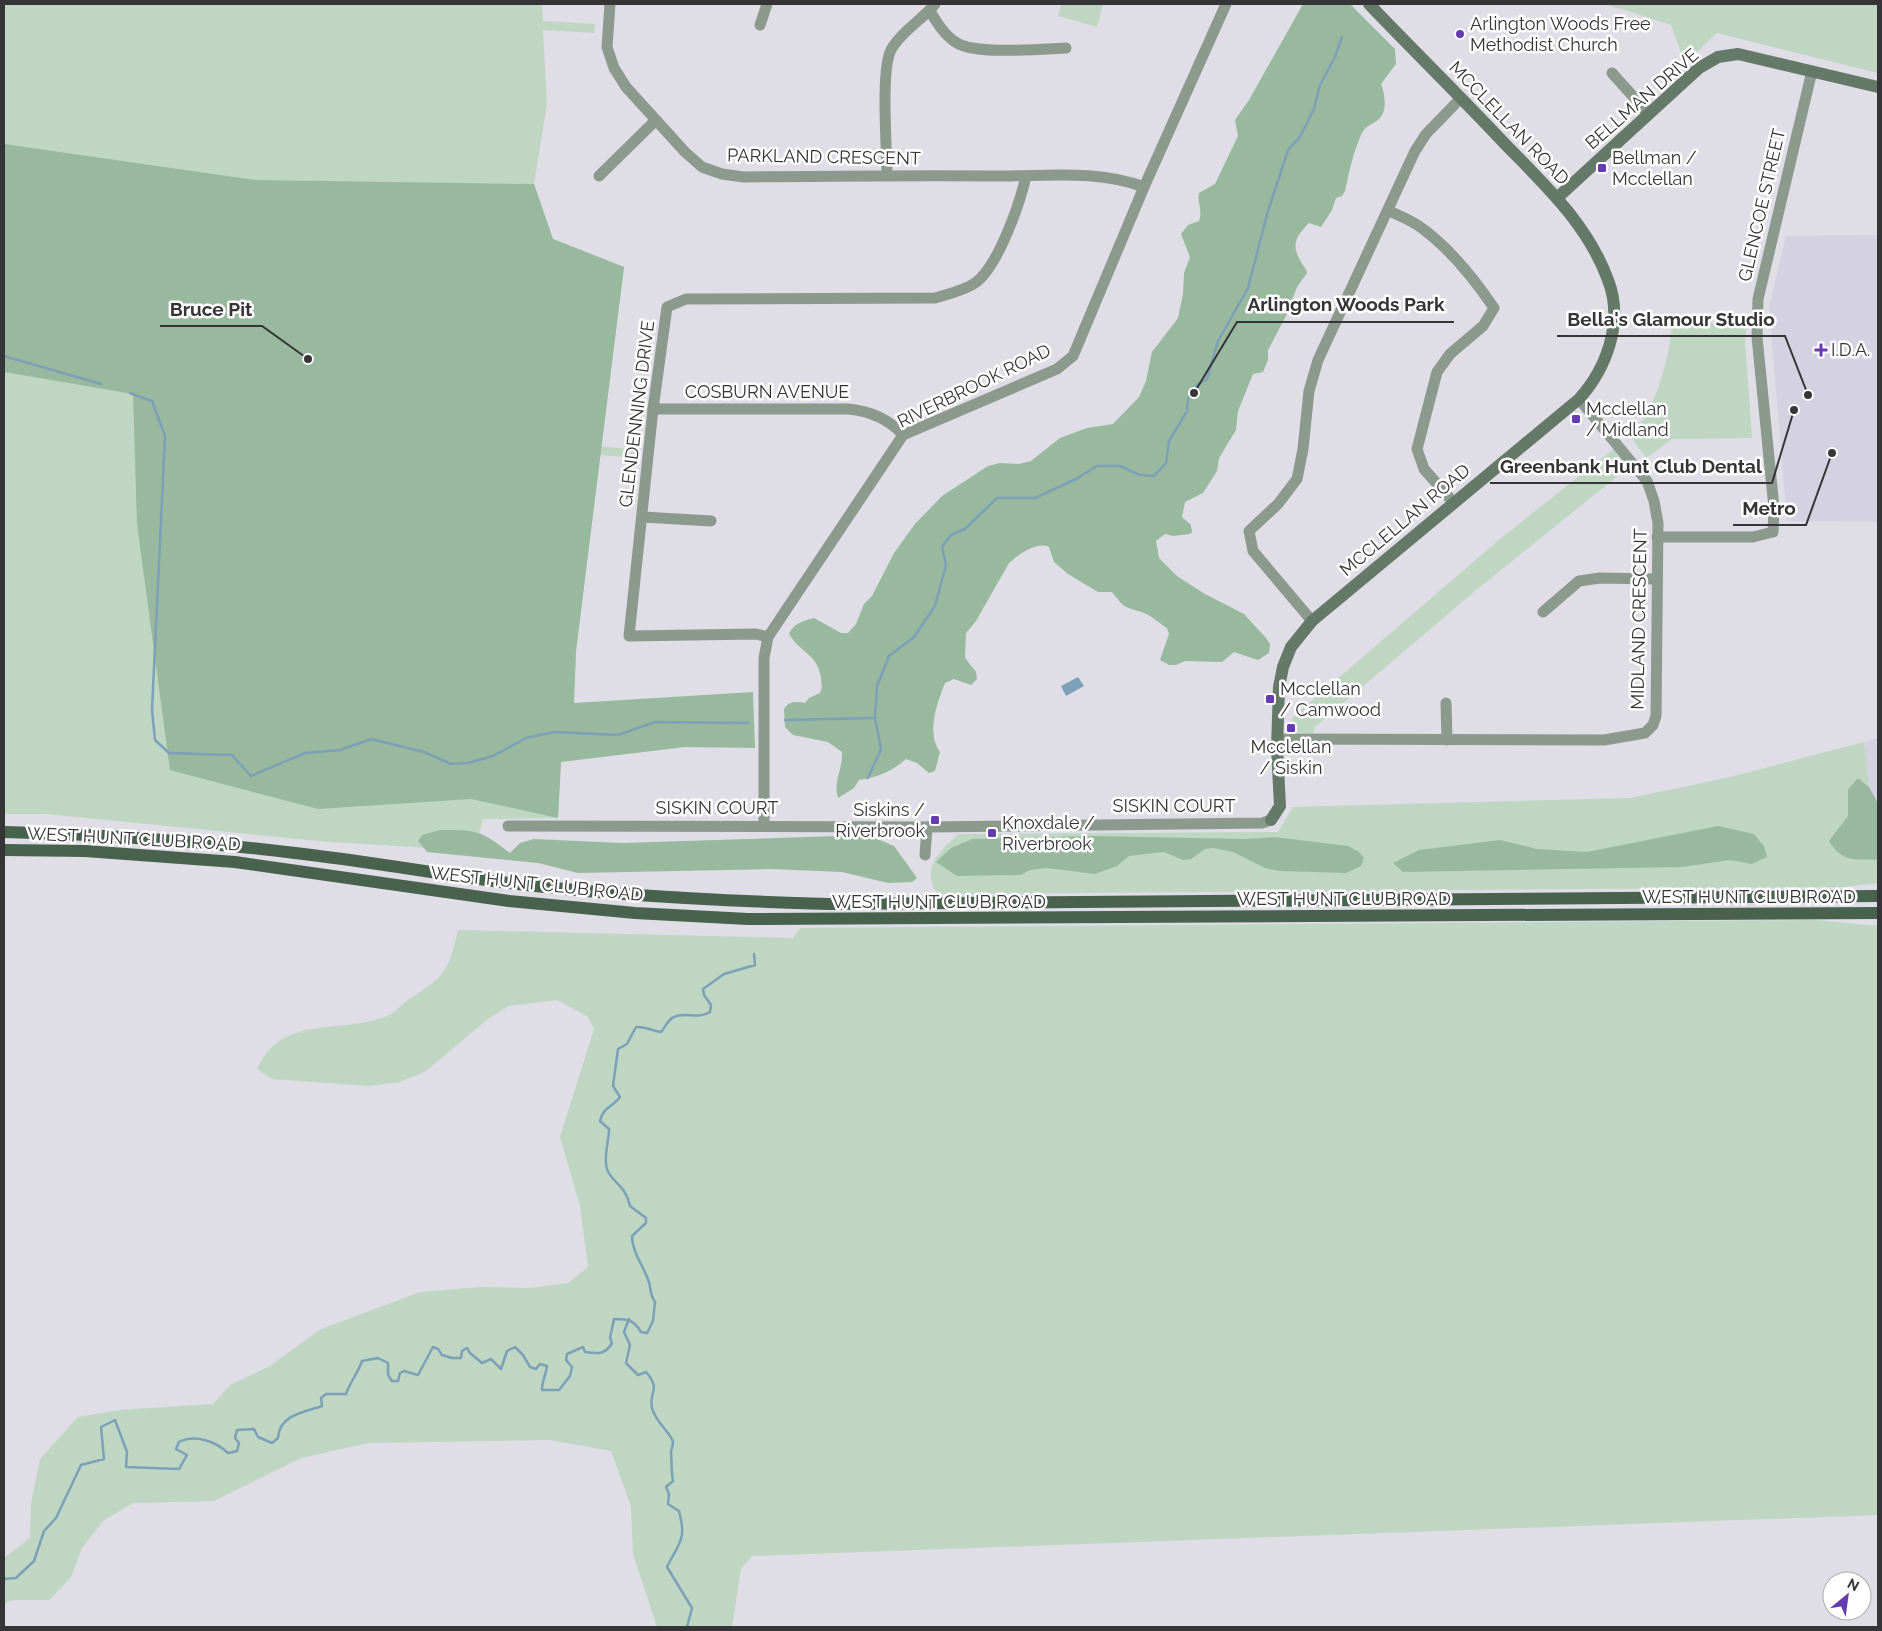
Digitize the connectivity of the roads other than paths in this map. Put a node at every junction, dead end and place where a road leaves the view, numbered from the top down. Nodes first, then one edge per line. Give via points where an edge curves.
1 (610, 4) edge
2 (767, 4) edge
3 (1226, 4) edge
4 (1369, 4) edge
5 (932, 7) edge
6 (760, 25) dead end
7 (1066, 48) dead end
8 (1812, 71) junction
9 (1612, 73) dead end
10 (1878, 87) edge
11 (1462, 98) junction
12 (1649, 114) junction
13 (656, 120) junction
14 (887, 175) junction
15 (599, 176) dead end
16 (1026, 176) junction
17 (1144, 188) junction
18 (1557, 198) junction
19 (1389, 210) junction
20 (1580, 399) junction
21 (653, 409) junction
22 (903, 435) junction
23 (1453, 502) junction
24 (643, 517) junction
25 (710, 521) dead end
26 (1658, 537) junction
27 (1656, 579) junction
28 (1543, 612) dead end
29 (1312, 621) junction
30 (768, 636) junction
31 (1446, 703) dead end
32 (1278, 739) junction
33 (1447, 740) junction
34 (1271, 820) joint
35 (508, 826) dead end
36 (764, 826) junction
37 (927, 827) junction
38 (4, 832) edge
39 (4, 850) edge
40 (925, 855) dead end
41 (1878, 896) edge
42 (1878, 913) edge

1 - 13 street, PARKLAND CRESCENT via 609,56 626,87
2 - 6 street
3 - 17 street, RIVERBROOK ROAD
4 - 11 street, MCCLELLAN ROAD
5 - 7 street via 942,30 958,44 979,50
5 - 14 street via 903,33 890,50 886,71
8 - 10 street, BELLMAN DRIVE
8 - 12 street, BELLMAN DRIVE via 1738,54 1718,57 1699,68
8 - 26 street, GLENCOE STREET via 1758,299 1757,337 1774,508 1773,532 1753,537
9 - 12 street
11 - 18 street, MCCLELLAN ROAD
11 - 19 street via 1426,134
12 - 18 street, BELLMAN DRIVE
13 - 14 street, PARKLAND CRESCENT via 702,167 722,174 744,177
13 - 15 street
14 - 16 street, PARKLAND CRESCENT
16 - 17 street, PARKLAND CRESCENT via 1075,173 1131,182
16 - 21 street, GLENDENNING DRIVE via 1021,198 995,258 974,284 955,292 935,298 686,299 667,306
17 - 22 street, RIVERBROOK ROAD via 1073,356 1057,369
18 - 20 street, MCCLELLAN ROAD via 1591,242 1609,281 1613,303 1608,352 1592,384
19 - 23 street via 1438,241 1494,308 1483,326 1450,354 1437,372 1417,449 1424,469
19 - 29 street via 1318,360 1309,391 1297,479 1278,504 1249,531 1253,551
20 - 23 street, MCCLELLAN ROAD
20 - 26 street, MIDLAND CRESCENT via 1647,481 1654,501
21 - 22 street, COSBURN AVENUE via 869,411 895,426
21 - 24 street, GLENDENNING DRIVE
22 - 30 street, RIVERBROOK ROAD
23 - 29 street, MCCLELLAN ROAD
24 - 25 street
24 - 30 street, GLENDENNING DRIVE via 628,636
26 - 27 street, MIDLAND CRESCENT
27 - 28 street via 1579,581
27 - 33 street, MIDLAND CRESCENT via 1658,707 1653,725 1645,733 1604,740
29 - 32 street, MCCLELLAN ROAD via 1291,647 1283,667 1279,687
30 - 36 street, RIVERBROOK ROAD via 764,658
31 - 33 street
32 - 33 street, MIDLAND CRESCENT
32 - 34 street, MCCLELLAN ROAD via 1280,806
34 - 37 street, SISKIN COURT via 1262,823
35 - 36 street, SISKIN COURT
36 - 37 street, SISKIN COURT
37 - 40 street
38 - 41 main road, WEST HUNT CLUB ROAD via 168,839 298,853 511,883 613,894 748,902
39 - 42 main road, WEST HUNT CLUB ROAD via 85,851 236,862 509,901 659,915 748,919

